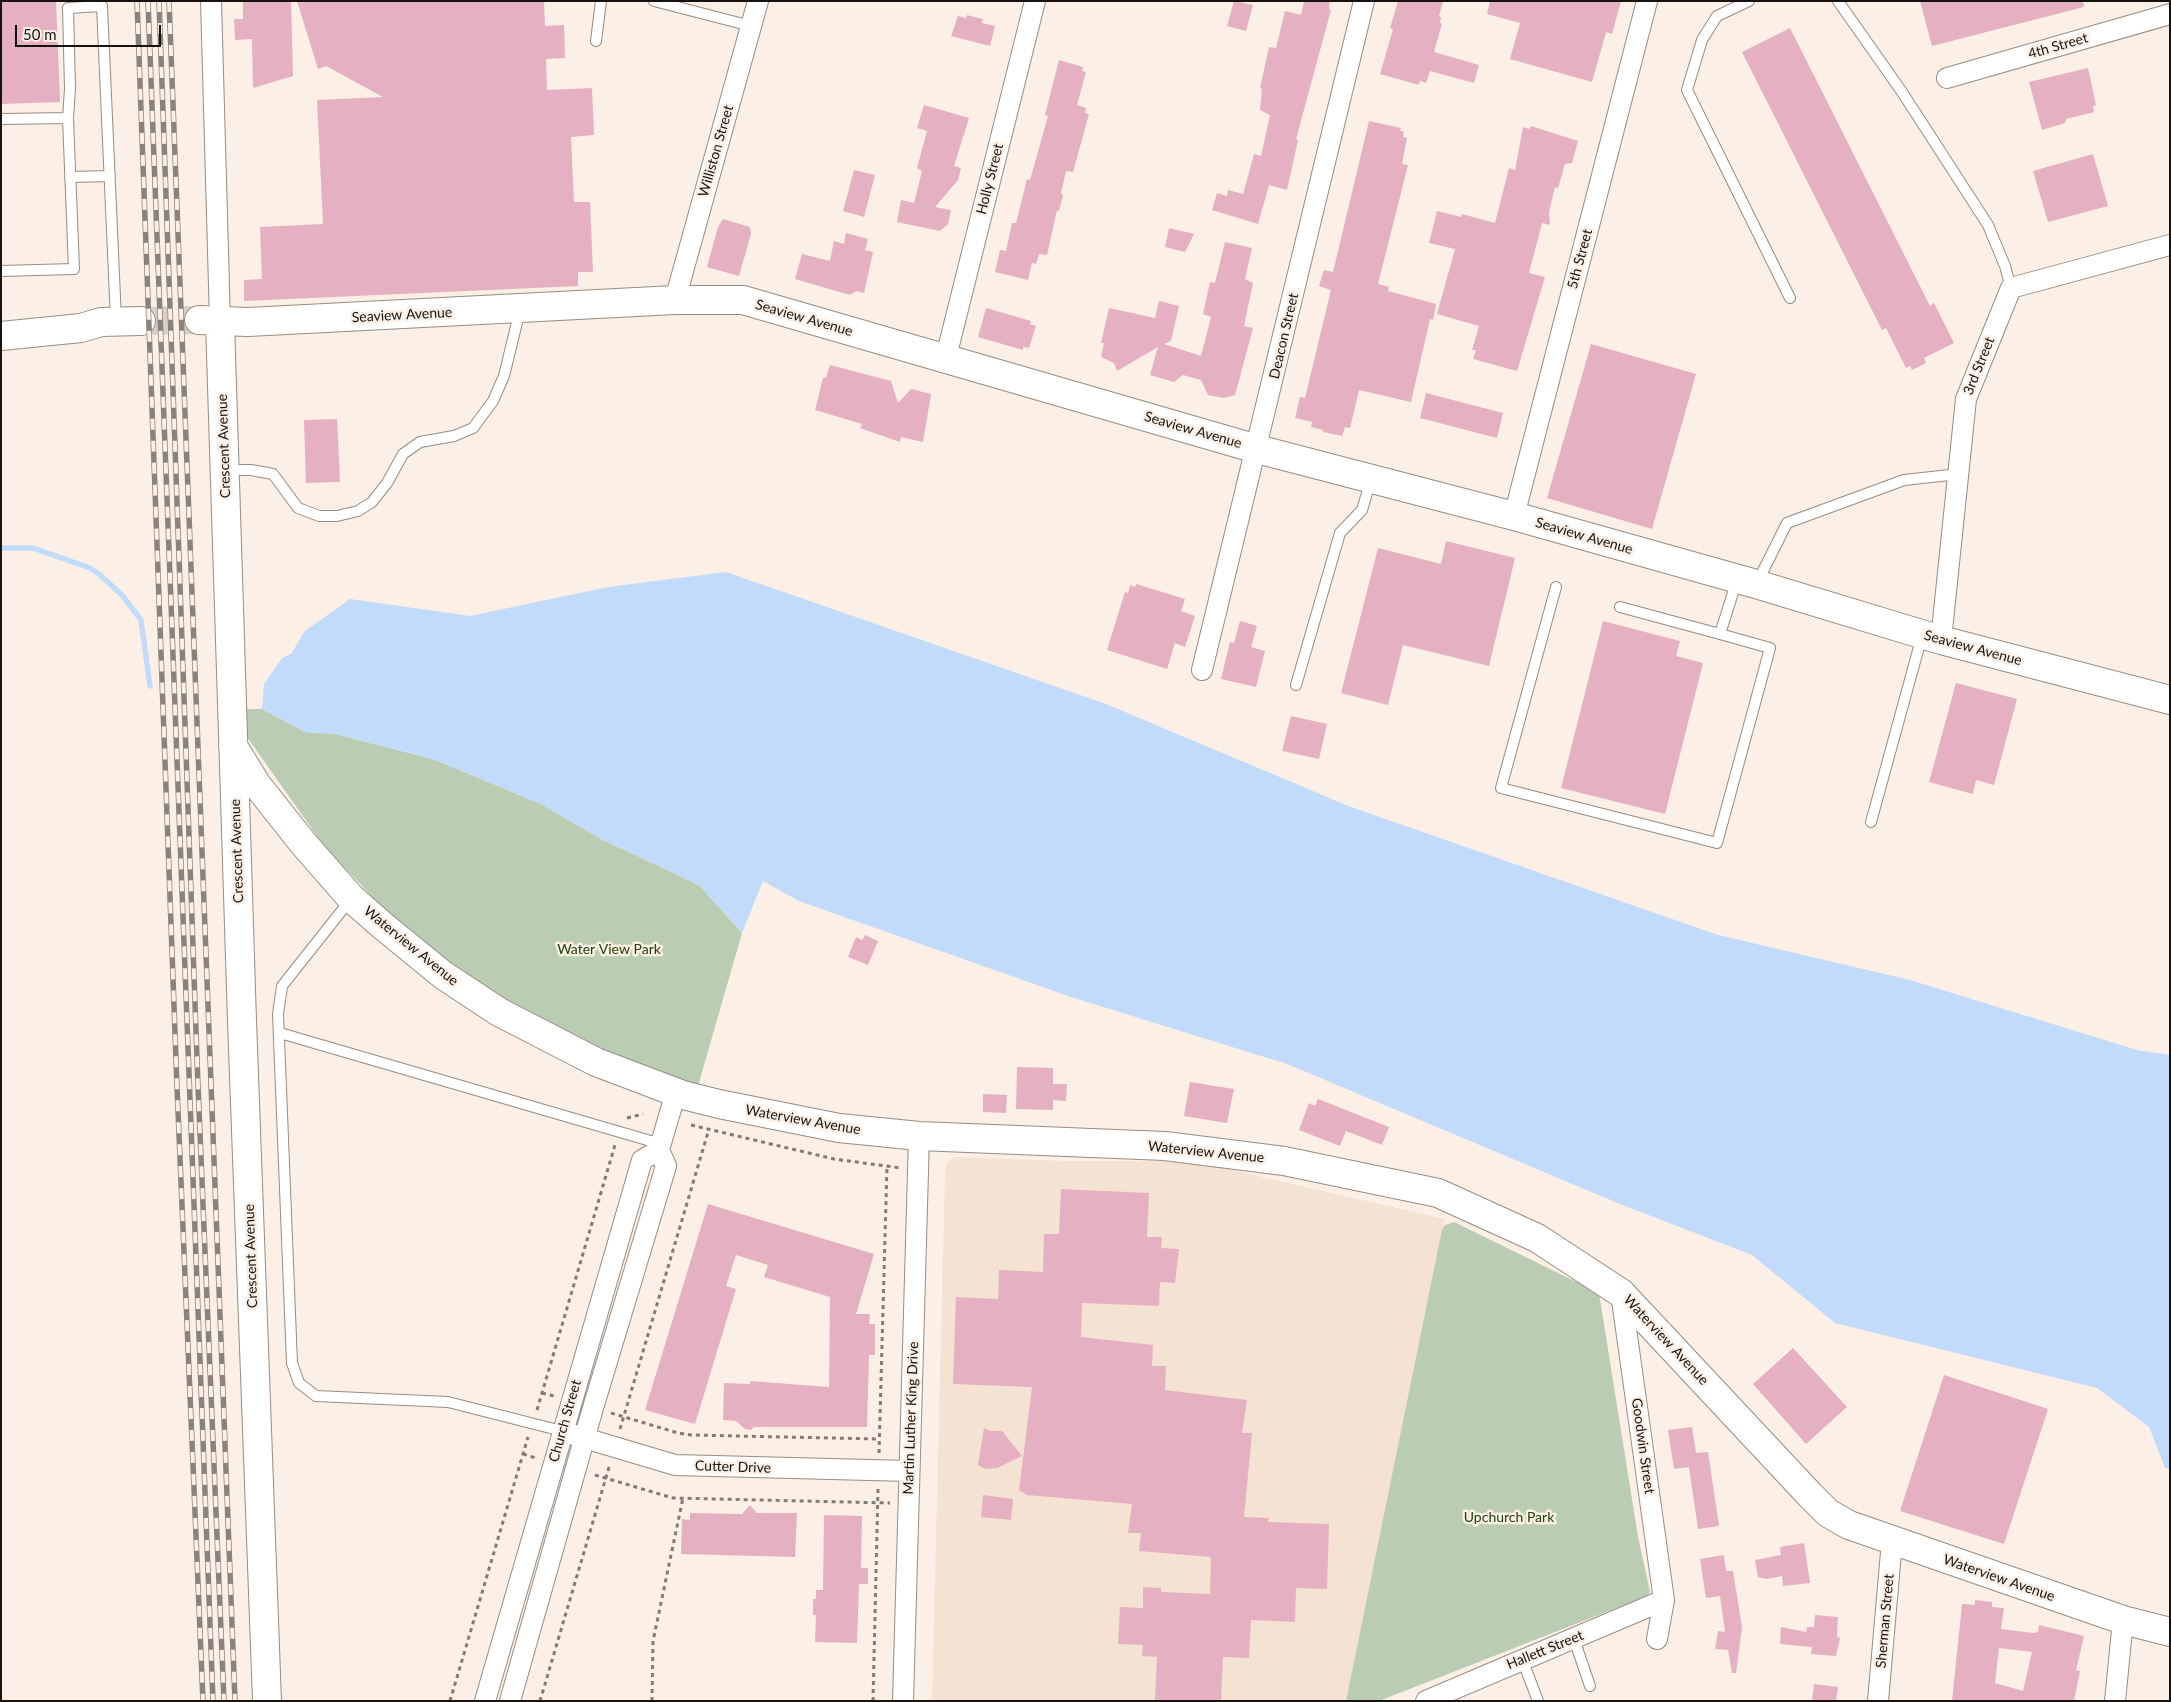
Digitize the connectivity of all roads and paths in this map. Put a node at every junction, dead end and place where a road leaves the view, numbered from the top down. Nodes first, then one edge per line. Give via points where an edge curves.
1 (211, 1) edge
2 (601, 1) edge
3 (654, 1) edge
4 (758, 1) edge
5 (1035, 1) edge
6 (1364, 1) edge
7 (1647, 1) edge
8 (1749, 1) edge
9 (1838, 1) edge
10 (2170, 14) edge
11 (751, 26) junction
12 (596, 40) dead end
13 (1947, 78) dead end
14 (68, 118) junction
15 (1, 119) edge
16 (110, 176) junction
17 (70, 177) junction
18 (2170, 245) edge
19 (1, 271) edge
20 (2011, 288) junction
21 (1790, 298) dead end
22 (675, 300) junction
23 (521, 308) junction
24 (129, 321) joint
25 (210, 321) junction
26 (1, 336) edge
27 (946, 357) junction
28 (1257, 449) junction
29 (225, 470) junction
30 (1959, 474) junction
31 (1371, 479) junction
32 (1514, 516) junction
33 (1747, 581) junction
34 (1556, 587) dead end
35 (1620, 607) dead end
36 (1720, 634) junction
37 (1932, 638) junction
38 (1202, 670) dead end
39 (1296, 685) dead end
40 (2170, 700) edge
41 (233, 746) junction
42 (1871, 822) dead end
43 (351, 898) junction
44 (280, 1033) junction
45 (676, 1092) junction
46 (643, 1114) dead end
47 (691, 1125) dead end
48 (709, 1129) junction
49 (619, 1133) junction
50 (919, 1136) junction
51 (660, 1147) junction
52 (887, 1166) junction
53 (919, 1170) junction
54 (1621, 1293) junction
55 (542, 1393) junction
56 (571, 1401) junction
57 (593, 1408) junction
58 (624, 1417) junction
59 (532, 1424) junction
60 (562, 1431) junction
61 (584, 1438) junction
62 (879, 1439) junction
63 (615, 1448) junction
64 (523, 1454) junction
65 (553, 1462) junction
66 (576, 1469) junction
67 (878, 1471) junction
68 (909, 1471) junction
69 (606, 1478) junction
70 (683, 1498) junction
71 (878, 1503) junction
72 (908, 1504) junction
73 (1892, 1542) junction
74 (1664, 1600) junction
75 (2123, 1620) junction
76 (2170, 1632) edge
77 (1574, 1638) junction
78 (1657, 1639) dead end
79 (1522, 1659) junction
80 (1590, 1686) dead end
81 (267, 1701) edge
82 (450, 1701) edge
83 (485, 1701) edge
84 (510, 1701) edge
85 (540, 1701) edge
86 (652, 1701) edge
87 (873, 1701) edge
88 (903, 1701) edge
89 (1426, 1701) edge
90 (1538, 1701) edge
91 (1878, 1701) edge
92 (2115, 1701) edge

1 - 25 street, Crescent Avenue
2 - 12 lane
3 - 11 lane
4 - 11 street, Williston Street
5 - 27 street, Holly Street
6 - 28 street, Deacon Street
7 - 32 street, 5th Street
8 - 21 lane via 1717,16 1702,40 1687,90
9 - 20 lane via 1902,92 1988,226 2006,266
10 - 13 street, 4th Street
11 - 22 street, Williston Street
14 - 15 lane
14 - 16 lane via 68,8 102,6
14 - 17 lane
16 - 17 lane
16 - 24 lane
17 - 19 lane via 74,268
18 - 20 street
20 - 30 street, 3rd Street via 1966,398
22 - 23 street, Seaview Avenue
22 - 27 street, Seaview Avenue via 743,300
23 - 25 street, Seaview Avenue
23 - 29 lane via 504,376 493,401 473,428 454,436 420,442 403,454 387,483 372,502 358,511 318,516 298,508 273,474
24 - 26 street
25 - 29 street, Crescent Avenue
27 - 28 street, Seaview Avenue
28 - 31 street, Seaview Avenue
28 - 38 street, Deacon Street
29 - 41 street, Crescent Avenue
30 - 33 lane via 1904,480 1787,523
30 - 37 street, 3rd Street
31 - 32 street, Seaview Avenue
31 - 39 lane via 1362,510 1340,533
32 - 33 street, Seaview Avenue
33 - 36 lane
33 - 37 street, Seaview Avenue
34 - 36 lane via 1501,788 1717,843 1770,648
35 - 36 lane
37 - 40 street, Seaview Avenue
37 - 42 lane
41 - 43 street, Waterview Avenue via 284,820
41 - 81 street, Crescent Avenue
43 - 44 lane via 282,986 278,1014
43 - 45 street, Waterview Avenue via 416,955 499,1012 596,1062
44 - 49 lane
44 - 59 lane via 292,1363 299,1383 316,1396 448,1402
45 - 50 street, Waterview Avenue via 839,1128
45 - 51 street, Church Street
46 - 49 path via 623,1120
47 - 48 path
48 - 52 path via 834,1159
48 - 58 path
49 - 51 lane
49 - 55 path
50 - 53 street, Martin Luther King Drive
50 - 54 street, Waterview Avenue via 1165,1146 1284,1161 1438,1193 1537,1238
51 - 56 street, Church Street via 642,1160
51 - 57 street, Church Street via 666,1166
52 - 53 path
52 - 62 path
53 - 68 street, Martin Luther King Drive
54 - 73 street, Waterview Avenue via 1828,1512 1849,1525
54 - 74 street, Goodwin Street
55 - 56 path
55 - 59 path
56 - 60 street, Church Street
57 - 58 path
57 - 61 street, Church Street
58 - 62 path via 691,1435
58 - 63 path
59 - 60 lane
59 - 64 path
60 - 61 street, Cutter Drive
60 - 65 street, Church Street
61 - 63 street, Cutter Drive
61 - 66 street, Church Street
62 - 67 path
63 - 67 street, Cutter Drive via 660,1461 697,1467
63 - 69 path
64 - 65 path
64 - 82 path
65 - 83 street, Church Street
66 - 69 path
66 - 84 street, Church Street
67 - 68 street, Cutter Drive
67 - 71 path
68 - 72 street, Martin Luther King Drive
69 - 70 path
69 - 85 path
70 - 71 path
70 - 86 path via 654,1641
71 - 72 path
71 - 87 path
72 - 88 street, Martin Luther King Drive
73 - 75 street, Waterview Avenue
73 - 91 street, Sherman Street
74 - 77 street, Hallett Street
74 - 78 street, Goodwin Street
75 - 76 street, Waterview Avenue
75 - 92 street
77 - 79 street, Hallett Street
77 - 80 lane
79 - 89 street, Hallett Street
79 - 90 lane

